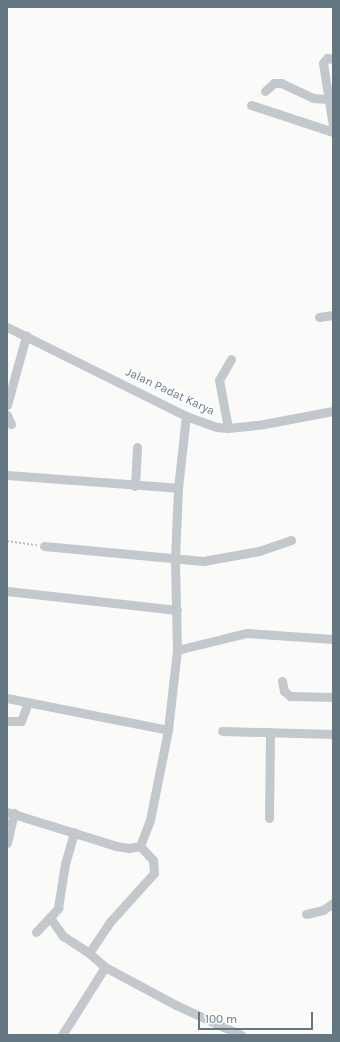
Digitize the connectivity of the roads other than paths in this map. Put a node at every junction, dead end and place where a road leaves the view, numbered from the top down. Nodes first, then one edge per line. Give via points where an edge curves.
1 (333, 59) edge
2 (265, 91) dead end
3 (329, 99) junction
4 (251, 105) dead end
5 (333, 126) edge
6 (333, 132) edge
7 (333, 315) edge
8 (319, 317) dead end
9 (7, 327) edge
10 (26, 336) junction
11 (231, 359) dead end
12 (7, 406) edge
13 (333, 411) edge
14 (186, 416) junction
15 (228, 428) junction
16 (137, 447) dead end
17 (7, 475) edge
18 (135, 486) junction
19 (178, 488) junction
20 (291, 540) dead end
21 (44, 546) road end
22 (175, 559) junction
23 (7, 591) edge
24 (177, 610) junction
25 (333, 639) edge
26 (177, 650) junction
27 (282, 681) dead end
28 (333, 697) edge
29 (7, 698) edge
30 (28, 703) junction
31 (7, 721) edge
32 (168, 730) junction
33 (222, 731) dead end
34 (270, 732) junction
35 (333, 734) edge
36 (10, 813) edge
37 (269, 818) dead end
38 (74, 832) junction
39 (7, 843) edge
40 (140, 846) junction
41 (333, 903) edge
42 (306, 914) dead end
43 (50, 919) junction
44 (36, 932) dead end
45 (89, 953) junction
46 (105, 967) junction
47 (62, 1035) edge
48 (242, 1035) edge

1 - 3 street via 327,58 323,63
2 - 3 street via 274,83 281,82 313,98
3 - 5 street
4 - 6 street
7 - 8 street
9 - 10 street, Jalan Padat Karya
10 - 12 street
10 - 14 street, Jalan Padat Karya
11 - 15 street via 219,380
13 - 15 street, Jalan Padat Karya
14 - 15 street, Jalan Padat Karya
14 - 19 street
16 - 18 street
17 - 18 street
18 - 19 street
19 - 22 street
20 - 22 street via 259,551 219,560
21 - 22 street
22 - 24 street
23 - 24 street
24 - 26 street
25 - 26 street via 247,633
26 - 32 street
27 - 28 street via 284,691 290,696
29 - 30 street
30 - 31 street via 21,721
30 - 32 street
32 - 40 street via 150,820
33 - 34 street
34 - 35 street
34 - 37 street
36 - 38 street
36 - 39 street
38 - 40 street via 116,846
38 - 43 street via 65,864 58,908
40 - 45 street via 153,860 154,873 109,923
41 - 42 street via 323,910
43 - 44 street
43 - 45 street via 63,936
45 - 46 street
46 - 47 street
46 - 48 street via 176,1005

